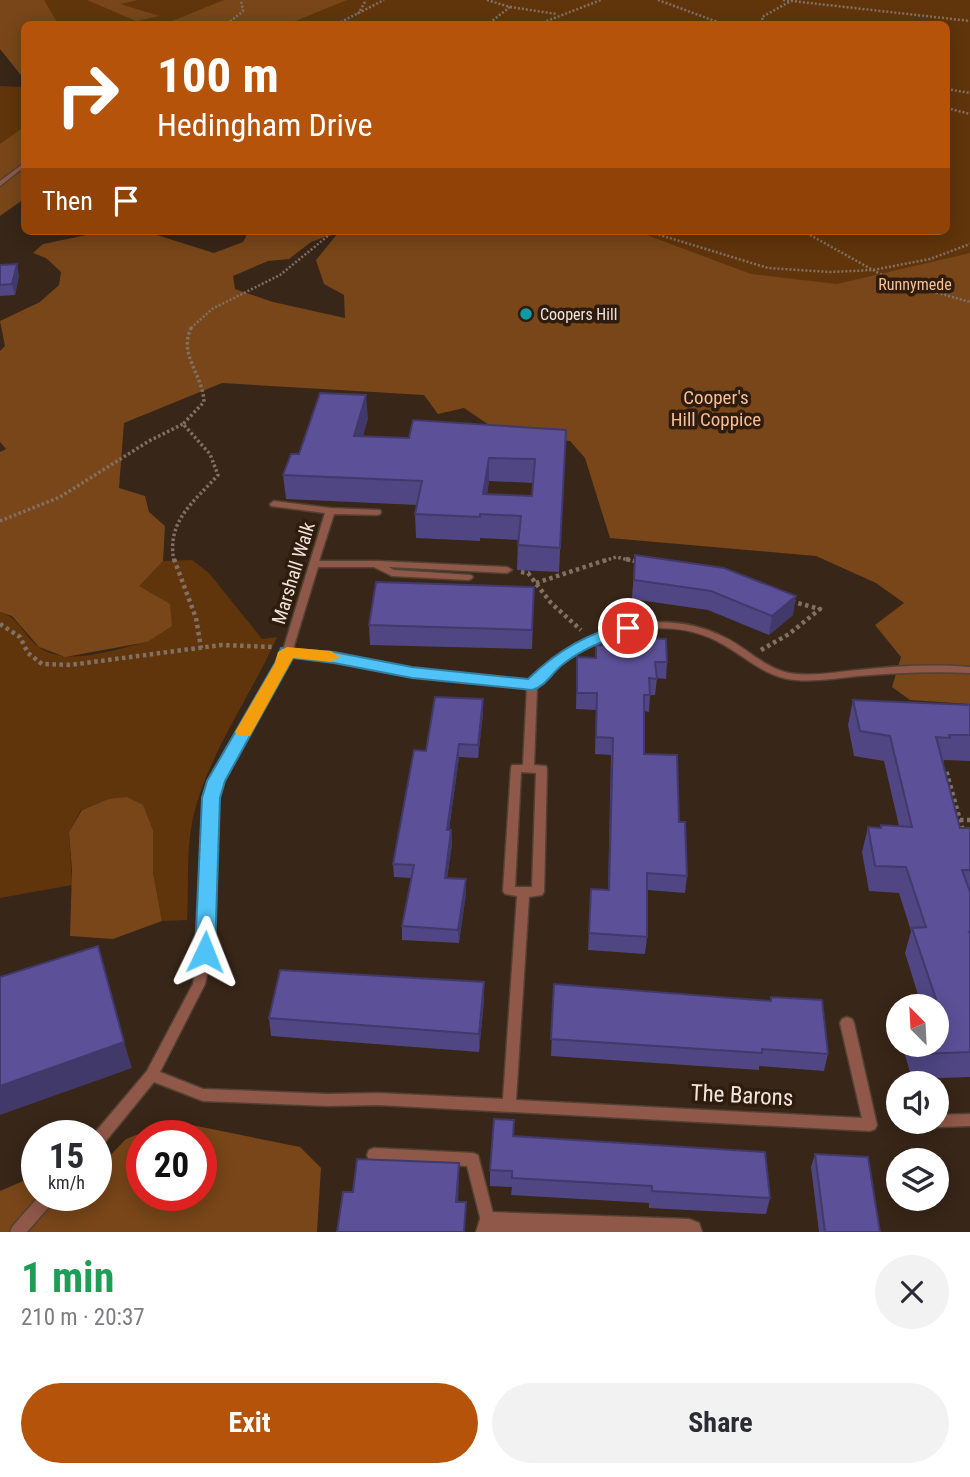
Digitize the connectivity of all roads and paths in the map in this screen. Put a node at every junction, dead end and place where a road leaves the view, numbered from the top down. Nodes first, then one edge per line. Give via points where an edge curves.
1 (241, 0) edge
2 (366, 0) edge
3 (384, 0) edge
4 (488, 0) edge
5 (601, 0) edge
6 (657, 0) edge
7 (783, 0) edge
8 (791, 1) edge
9 (510, 7) junction
10 (560, 14) junction
11 (358, 15) junction
12 (970, 20) edge
13 (231, 21) edge
14 (344, 21) edge
15 (492, 21) edge
16 (545, 21) edge
17 (715, 21) edge
18 (763, 21) edge
19 (950, 90) edge
20 (970, 93) edge
21 (950, 109) edge
22 (970, 114) edge
23 (21, 166) edge
24 (0, 184) edge
25 (328, 235) edge
26 (661, 235) edge
27 (810, 235) edge
28 (970, 244) edge
29 (873, 270) junction
30 (970, 302) edge
31 (183, 424) junction
32 (274, 504) dead end
33 (330, 511) junction
34 (377, 512) dead end
35 (0, 521) edge
36 (641, 562) edge
37 (314, 564) junction
38 (376, 564) junction
39 (507, 570) joint
40 (468, 577) dead end
41 (536, 583) junction
42 (782, 598) edge
43 (0, 624) edge
44 (593, 639) junction
45 (201, 648) junction
46 (287, 650) junction
47 (750, 656) junction
48 (970, 670) edge
49 (532, 685) junction
50 (528, 769) junction
51 (937, 770) edge
52 (960, 820) junction
53 (970, 820) edge
54 (966, 842) edge
55 (523, 892) junction
56 (848, 1023) dead end
57 (152, 1075) junction
58 (509, 1105) junction
59 (970, 1120) edge
60 (949, 1121) edge
61 (112, 1123) edge
62 (373, 1155) dead end
63 (36, 1211) edge
64 (489, 1229) edge
65 (17, 1232) edge
66 (689, 1232) edge

1 - 13 path via 243,11
2 - 11 path
3 - 11 path
4 - 9 path
5 - 10 path
6 - 17 path
7 - 8 path
8 - 12 path
8 - 18 path via 762,17
9 - 10 path
9 - 15 path
10 - 16 path
11 - 14 path
19 - 20 path
21 - 22 path
23 - 24 lane
25 - 31 path via 290,269 195,321 186,348 202,379 204,402
26 - 29 path via 768,268
27 - 29 path
28 - 29 path via 930,259
29 - 30 path via 889,279
31 - 35 path via 61,497
31 - 45 path via 210,454 218,475 192,499 174,530 173,559 202,634
32 - 33 lane
33 - 34 lane
33 - 37 lane, Marshall Walk
36 - 41 path via 616,556
37 - 38 lane
37 - 46 lane, Marshall Walk
38 - 39 lane
38 - 40 lane via 392,573
39 - 41 path via 528,573
41 - 44 path via 551,603
42 - 47 path via 820,609
43 - 45 path via 20,637 28,653 42,664 69,665
44 - 47 lane via 653,624 715,636
44 - 49 lane via 557,661
45 - 46 path
46 - 49 lane via 412,673
46 - 57 lane, Marshall Walk via 284,663 216,781 211,798 200,984
47 - 48 lane via 763,668 788,676 935,667
49 - 50 lane
50 - 55 lane via 516,768 509,891
50 - 55 lane via 542,769 538,892
51 - 52 path via 946,770
52 - 53 path
52 - 54 path
55 - 58 lane
56 - 58 lane, The Barons via 870,1125
57 - 58 lane, The Barons via 203,1095
57 - 61 lane
59 - 60 lane
62 - 64 lane via 473,1160
63 - 65 lane
64 - 66 street

